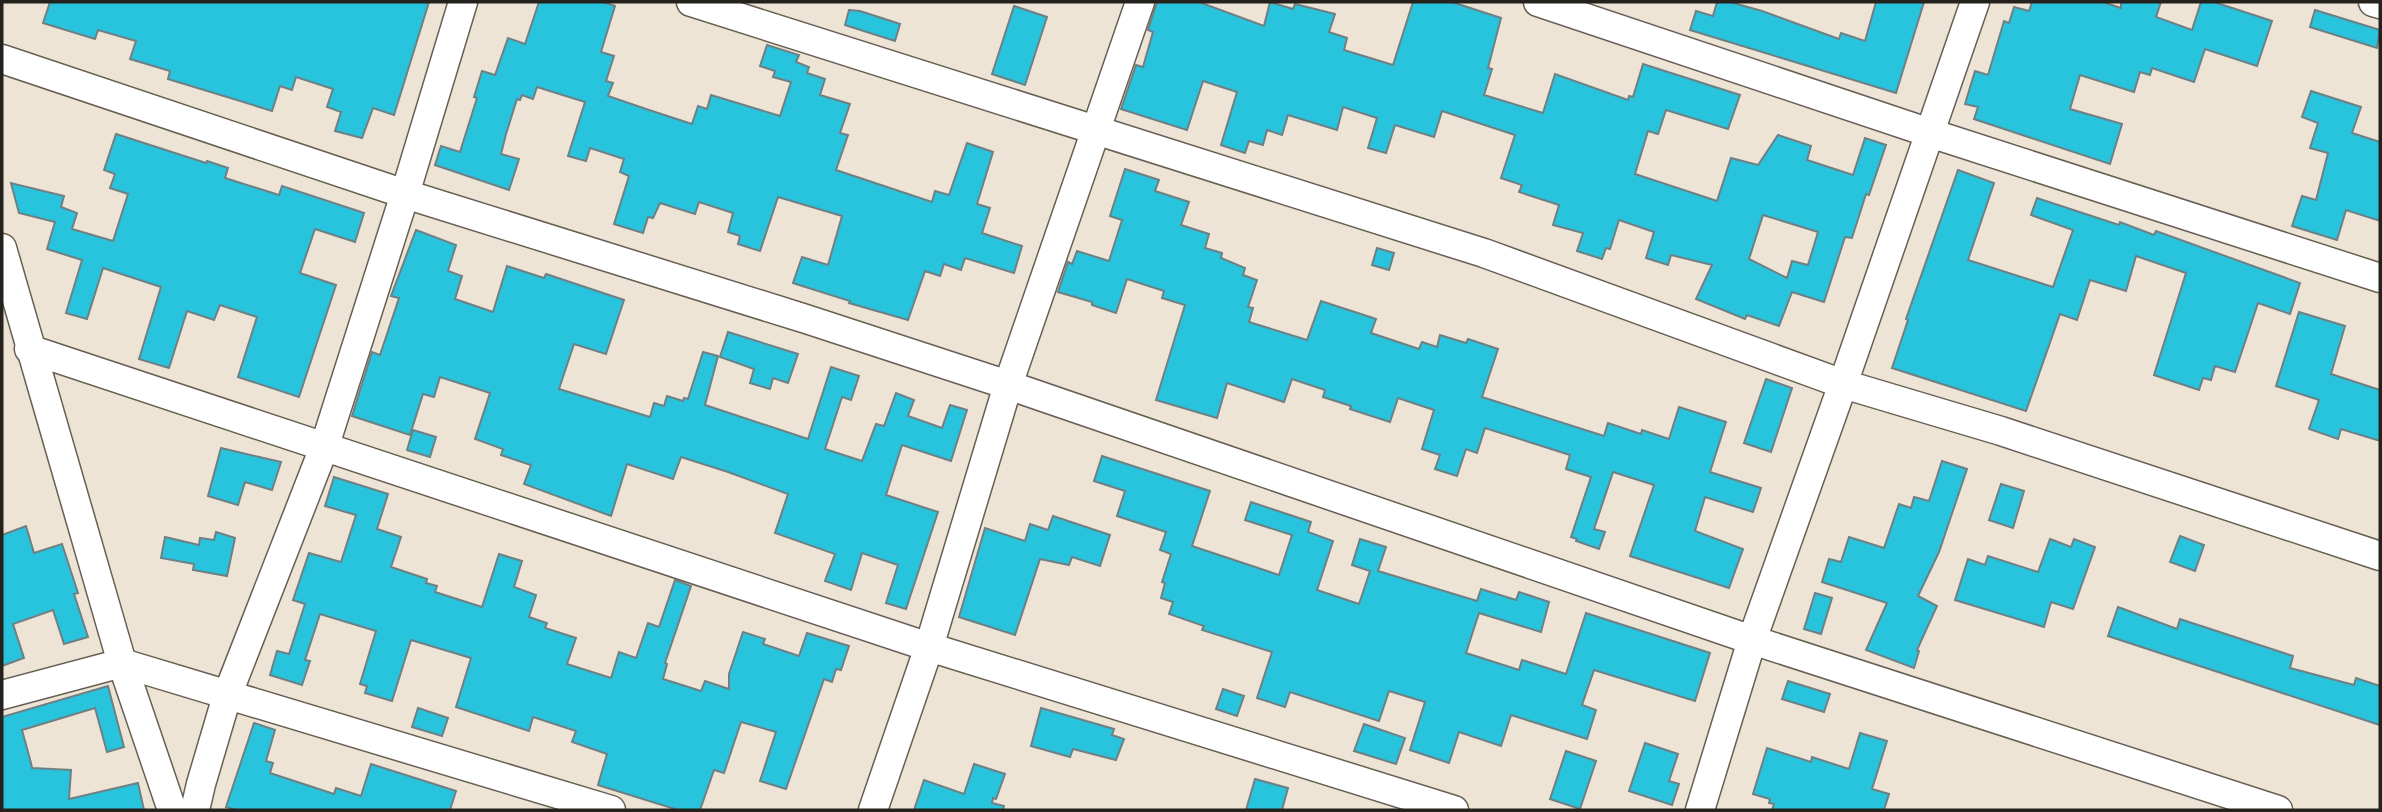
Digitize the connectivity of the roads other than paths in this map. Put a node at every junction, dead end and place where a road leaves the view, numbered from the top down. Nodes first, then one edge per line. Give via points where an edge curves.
1 (463, 2) edge
2 (691, 2) edge
3 (1140, 2) edge
4 (1538, 2) edge
5 (1975, 2) edge
6 (2373, 2) edge
7 (2380, 4) edge
8 (2, 59) edge
9 (1095, 128) junction
10 (1930, 132) junction
11 (405, 194) junction
12 (2, 248) edge
13 (2380, 278) edge
14 (30, 349) junction
15 (1843, 384) junction
16 (1008, 385) junction
17 (325, 444) junction
18 (2380, 556) edge
19 (1752, 640) junction
20 (929, 646) junction
21 (122, 663) junction
22 (2, 695) edge
23 (227, 696) junction
24 (172, 810) edge
25 (195, 810) edge
26 (611, 810) edge
27 (873, 810) edge
28 (1454, 810) edge
29 (1700, 810) edge
30 (2278, 810) edge

1 - 11 street
2 - 9 street
3 - 9 street
4 - 10 street
5 - 10 street
6 - 7 street
8 - 11 street
9 - 15 street via 1484,253
9 - 16 street
10 - 13 street
10 - 15 street
11 - 16 street
11 - 17 street
12 - 14 street
14 - 17 street
14 - 21 street
15 - 18 street via 2014,435
15 - 19 street
16 - 19 street
16 - 20 street
17 - 20 street
17 - 23 street
19 - 29 street
19 - 30 street
20 - 27 street
20 - 28 street
21 - 22 street
21 - 23 street
21 - 24 street
23 - 25 street
23 - 26 street

